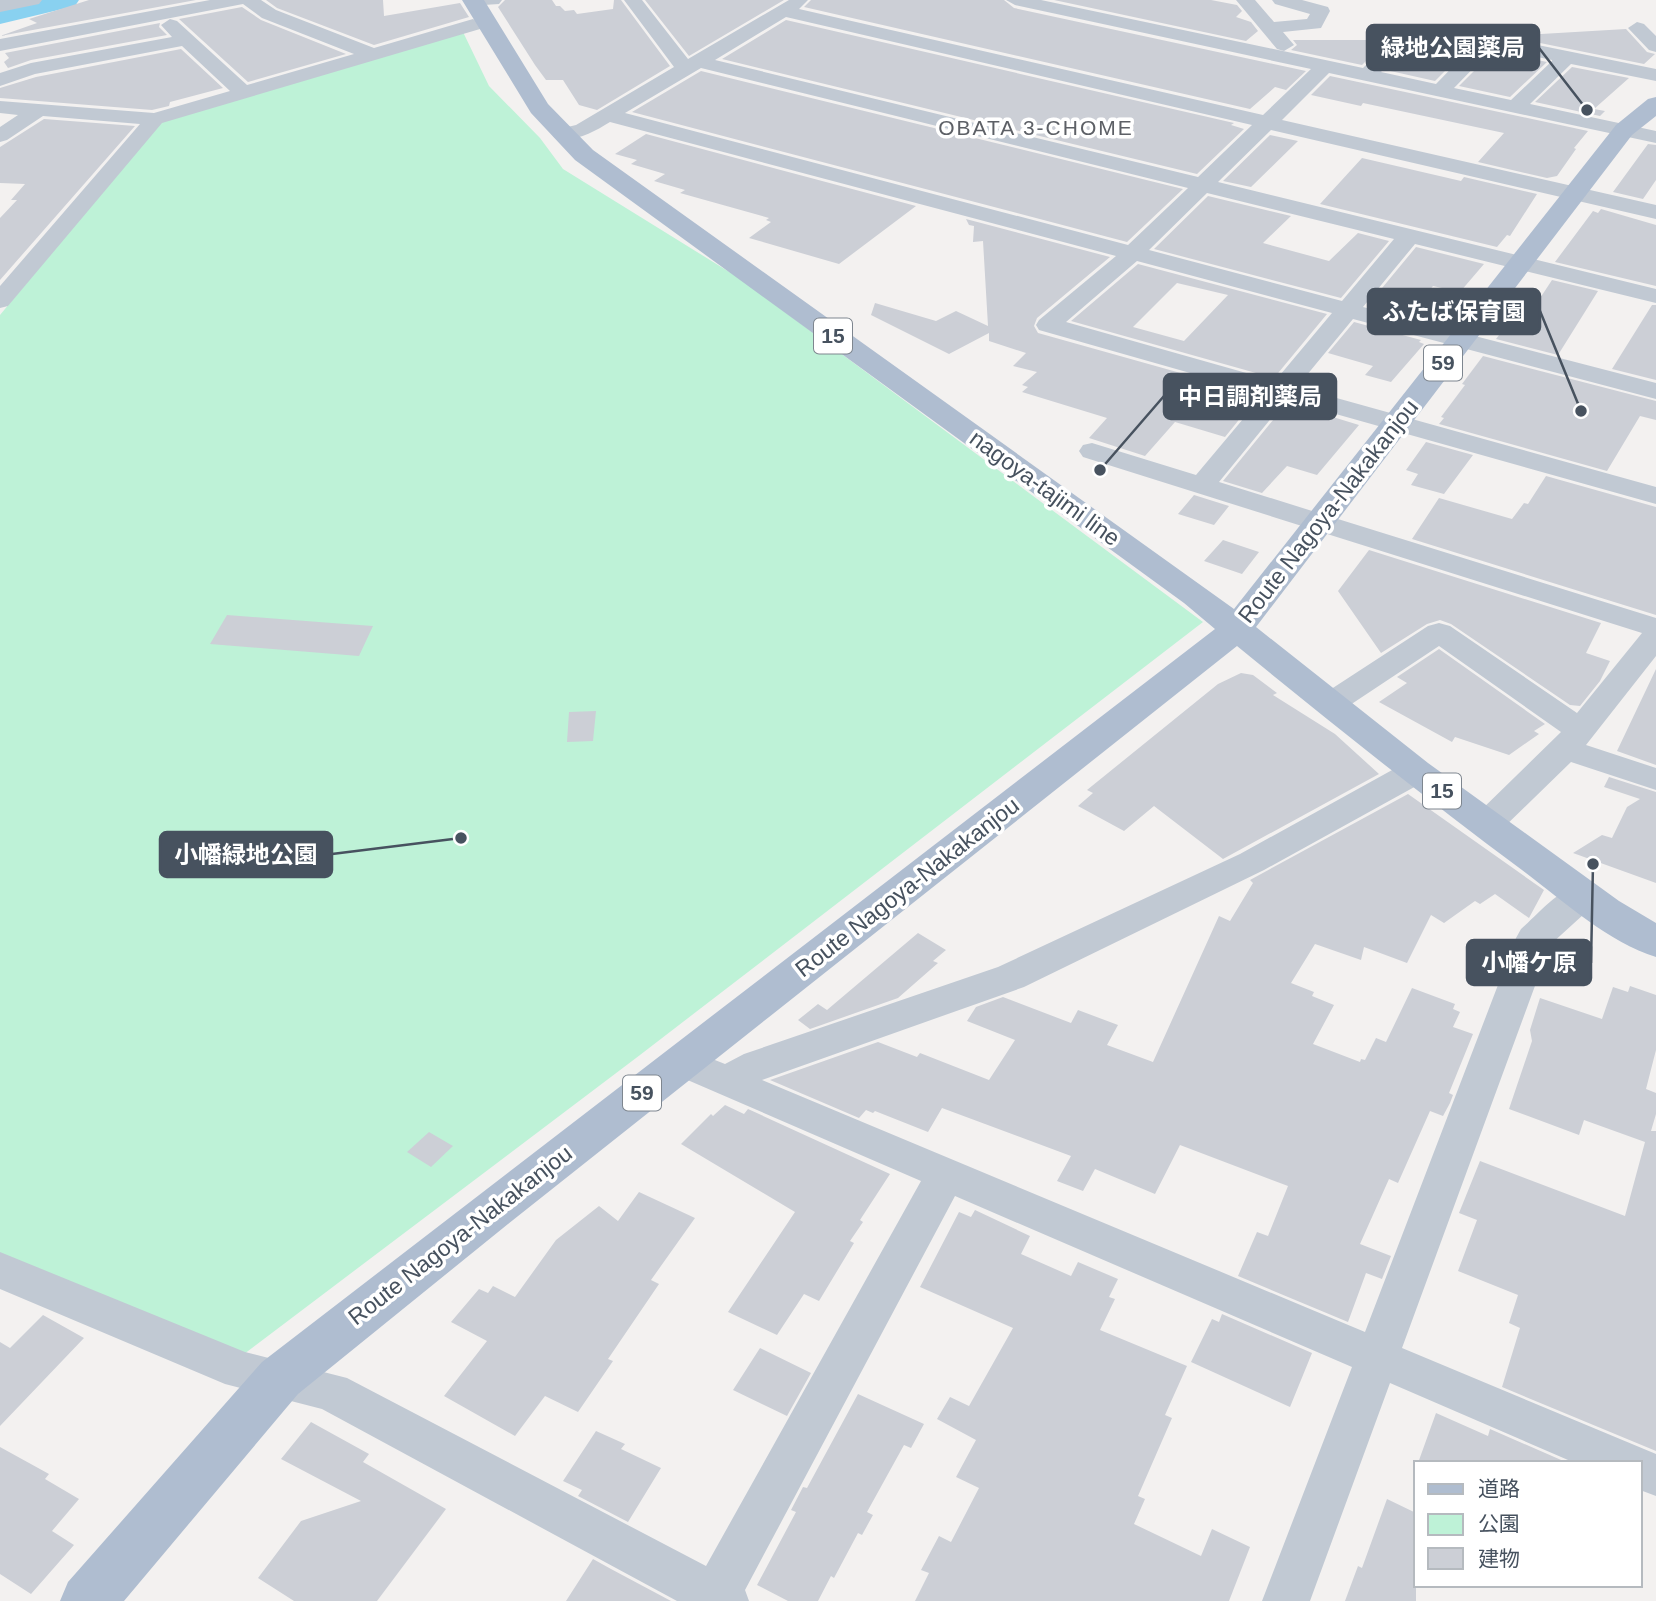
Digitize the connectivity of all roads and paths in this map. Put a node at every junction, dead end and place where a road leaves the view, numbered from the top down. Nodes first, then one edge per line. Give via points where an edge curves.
1 (33, 0) edge
2 (239, 0) edge
3 (249, 0) edge
4 (633, 0) edge
5 (801, 0) edge
6 (1015, 0) edge
7 (1072, 0) edge
8 (1245, 0) edge
9 (1280, 0) edge
10 (0, 6) edge
11 (1044, 6) junction
12 (157, 7) edge
13 (478, 7) edge
14 (782, 11) junction
15 (1656, 26) edge
16 (1270, 28) junction
17 (1453, 34) dead end
18 (1406, 36) dead end
19 (186, 40) junction
20 (1488, 42) junction
21 (0, 44) edge
22 (1656, 46) edge
23 (371, 54) junction
24 (1561, 57) junction
25 (1296, 61) junction
26 (691, 65) junction
27 (1325, 66) junction
28 (1656, 75) edge
29 (1366, 76) junction
30 (0, 80) edge
31 (1440, 91) junction
32 (243, 92) junction
33 (1656, 104) edge
34 (0, 107) edge
35 (1515, 107) junction
36 (39, 110) junction
37 (607, 115) junction
38 (155, 120) junction
39 (1269, 122) junction
40 (1624, 130) junction
41 (562, 134) junction
42 (0, 136) edge
43 (1656, 138) edge
44 (1204, 186) junction
45 (1576, 194) junction
46 (1656, 212) edge
47 (1408, 237) junction
48 (1133, 253) junction
49 (1521, 263) junction
50 (1656, 296) edge
51 (0, 301) edge
52 (1348, 309) junction
53 (1462, 339) junction
54 (1280, 391) junction
55 (1656, 391) edge
56 (1395, 423) junction
57 (1092, 451) dead end
58 (1202, 485) junction
59 (1656, 496) edge
60 (1321, 522) junction
61 (1656, 628) edge
62 (1237, 629) junction
63 (1656, 636) edge
64 (1330, 704) junction
65 (1572, 739) junction
66 (1415, 772) junction
67 (1656, 779) edge
68 (1487, 824) junction
69 (1583, 895) junction
70 (1656, 942) edge
71 (682, 1062) junction
72 (727, 1081) junction
73 (946, 1174) junction
74 (1, 1273) edge
75 (1376, 1357) junction
76 (279, 1378) junction
77 (1621, 1461) edge
78 (718, 1600) edge
79 (88, 1601) edge
80 (1286, 1601) edge

1 - 10 street
2 - 12 street
3 - 23 street via 269,14
4 - 26 street
5 - 14 street
6 - 11 street
7 - 11 street
8 - 16 street
9 - 16 street via 1321,11 1314,24
11 - 25 street
12 - 19 street
12 - 21 street via 123,21
13 - 23 street
13 - 41 main road, nagoya-tajimi line / 15 via 539,108
14 - 26 street
14 - 39 street
15 - 22 street via 1637,28
16 - 25 street
17 - 20 street
18 - 29 street
19 - 30 street via 31,69
19 - 32 street
20 - 24 street
20 - 31 street
23 - 32 street
24 - 28 street
24 - 35 street
25 - 27 street
26 - 37 street
26 - 44 street
27 - 29 street
27 - 39 street
29 - 31 street
31 - 35 street
32 - 38 street
33 - 40 main road, Route Nagoya-Nakakanjou / 59
34 - 36 street
35 - 40 street
36 - 38 street
36 - 42 street
37 - 41 street via 582,130
37 - 48 street
38 - 51 street
39 - 44 street
39 - 45 street
40 - 43 street
40 - 45 main road, Route Nagoya-Nakakanjou / 59
41 - 62 main road, nagoya-tajimi line / 15 via 584,155
44 - 47 street
44 - 48 street
45 - 46 street
45 - 49 main road, Route Nagoya-Nakakanjou / 59
47 - 49 street
47 - 52 street
48 - 52 street
48 - 54 street via 1048,325
49 - 50 street
49 - 53 main road, Route Nagoya-Nakakanjou / 59
52 - 53 street
52 - 54 street
53 - 55 street
53 - 56 main road, Route Nagoya-Nakakanjou / 59
54 - 56 street
54 - 58 street
56 - 59 street
56 - 60 main road, Route Nagoya-Nakakanjou / 59
57 - 58 street
58 - 60 street
60 - 61 street
60 - 62 main road, Route Nagoya-Nakakanjou / 59
62 - 64 main road, nagoya-tajimi line / 15
62 - 71 main road, Route Nagoya-Nakakanjou / 59
63 - 65 street
64 - 65 street via 1439,632
64 - 66 main road, nagoya-tajimi line / 15
65 - 67 street
65 - 68 street
66 - 68 main road, nagoya-tajimi line / 15
66 - 72 street via 1252,862 1011,976 758,1063
68 - 69 main road, nagoya-tajimi line / 15
69 - 70 main road, nagoya-tajimi line / 15
69 - 75 street via 1534,938
71 - 72 street
71 - 76 main road, Route Nagoya-Nakakanjou / 59
72 - 73 street
73 - 75 street
73 - 78 street
74 - 76 street via 241,1370
75 - 77 street
75 - 80 street
76 - 78 street via 331,1392
76 - 79 main road, Route Nagoya-Nakakanjou / 59

